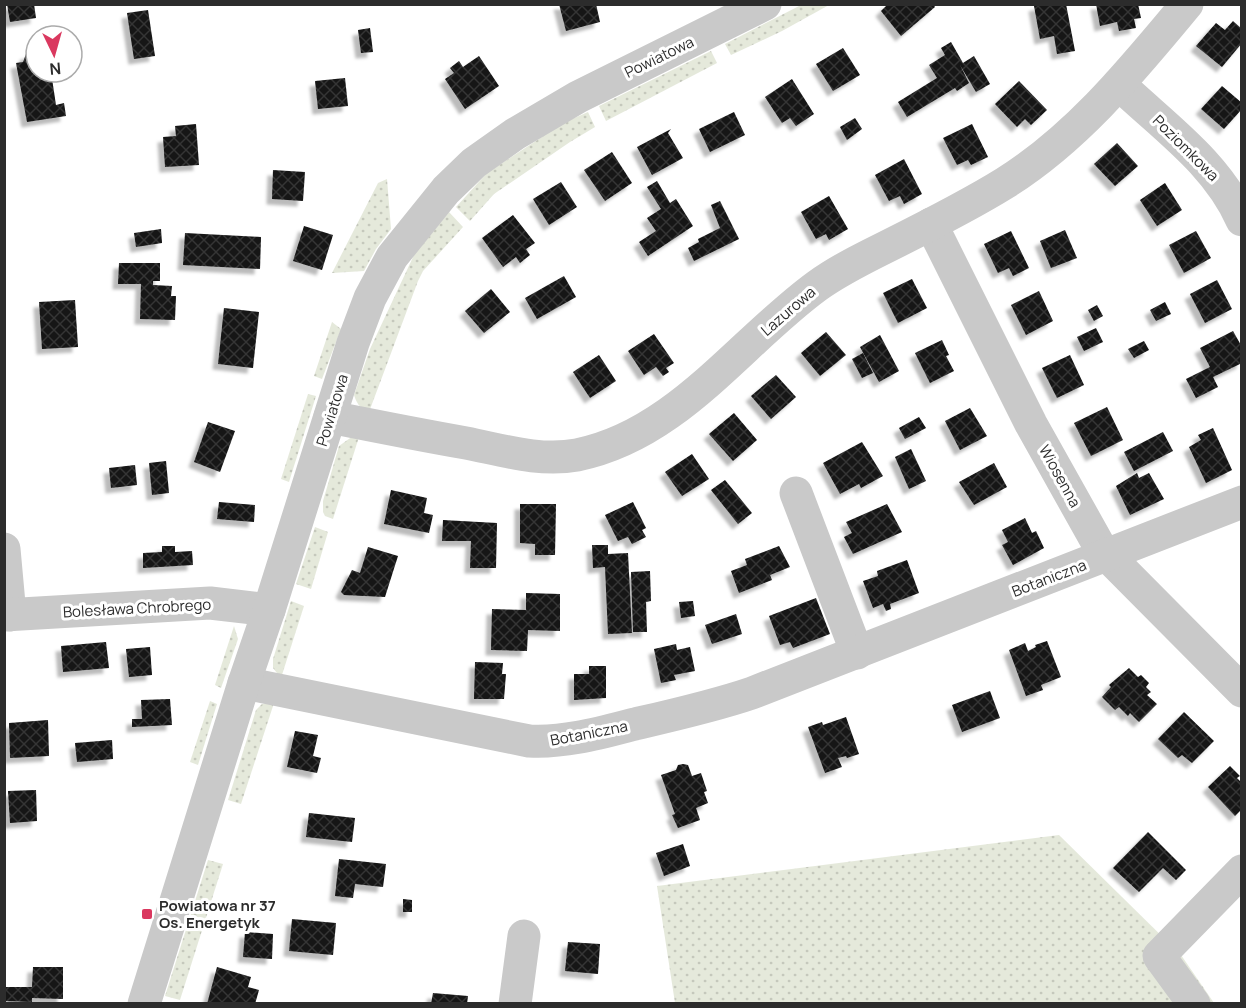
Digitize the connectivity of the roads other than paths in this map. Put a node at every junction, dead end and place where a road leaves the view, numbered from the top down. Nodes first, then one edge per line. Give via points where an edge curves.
1 (765, 4) edge
2 (1187, 4) edge
3 (1119, 84) junction
4 (1242, 220) edge
5 (931, 224) junction
6 (330, 417) junction
7 (796, 493) dead end
8 (1242, 502) edge
9 (4, 549) edge
10 (1106, 556) junction
11 (269, 610) junction
12 (7, 615) edge
13 (857, 653) junction
14 (244, 682) junction
15 (1242, 691) edge
16 (1242, 871) edge
17 (524, 936) dead end
18 (144, 1004) edge
19 (515, 1004) edge
20 (1194, 1004) edge

1 - 6 street, Powiatowa via 557,109 460,176 433,204 381,276 353,342
2 - 3 street, Lazurowa
3 - 4 street, Poziomkowa via 1208,166
3 - 5 street, Lazurowa via 1037,161
5 - 6 street, Lazurowa via 821,283 687,400 646,428 605,447 563,456 532,455
5 - 10 street, Wiosenna via 1031,424
6 - 11 street, Powiatowa
7 - 13 street
8 - 10 street, Botaniczna
9 - 12 street
10 - 13 street, Botaniczna
10 - 15 street, Wiosenna
11 - 12 street, Bolesława Chrobrego via 210,603
11 - 14 street, Powiatowa
13 - 14 street, Botaniczna via 716,705 544,742
14 - 18 street, Powiatowa
16 - 20 street via 1159,957
17 - 19 street

